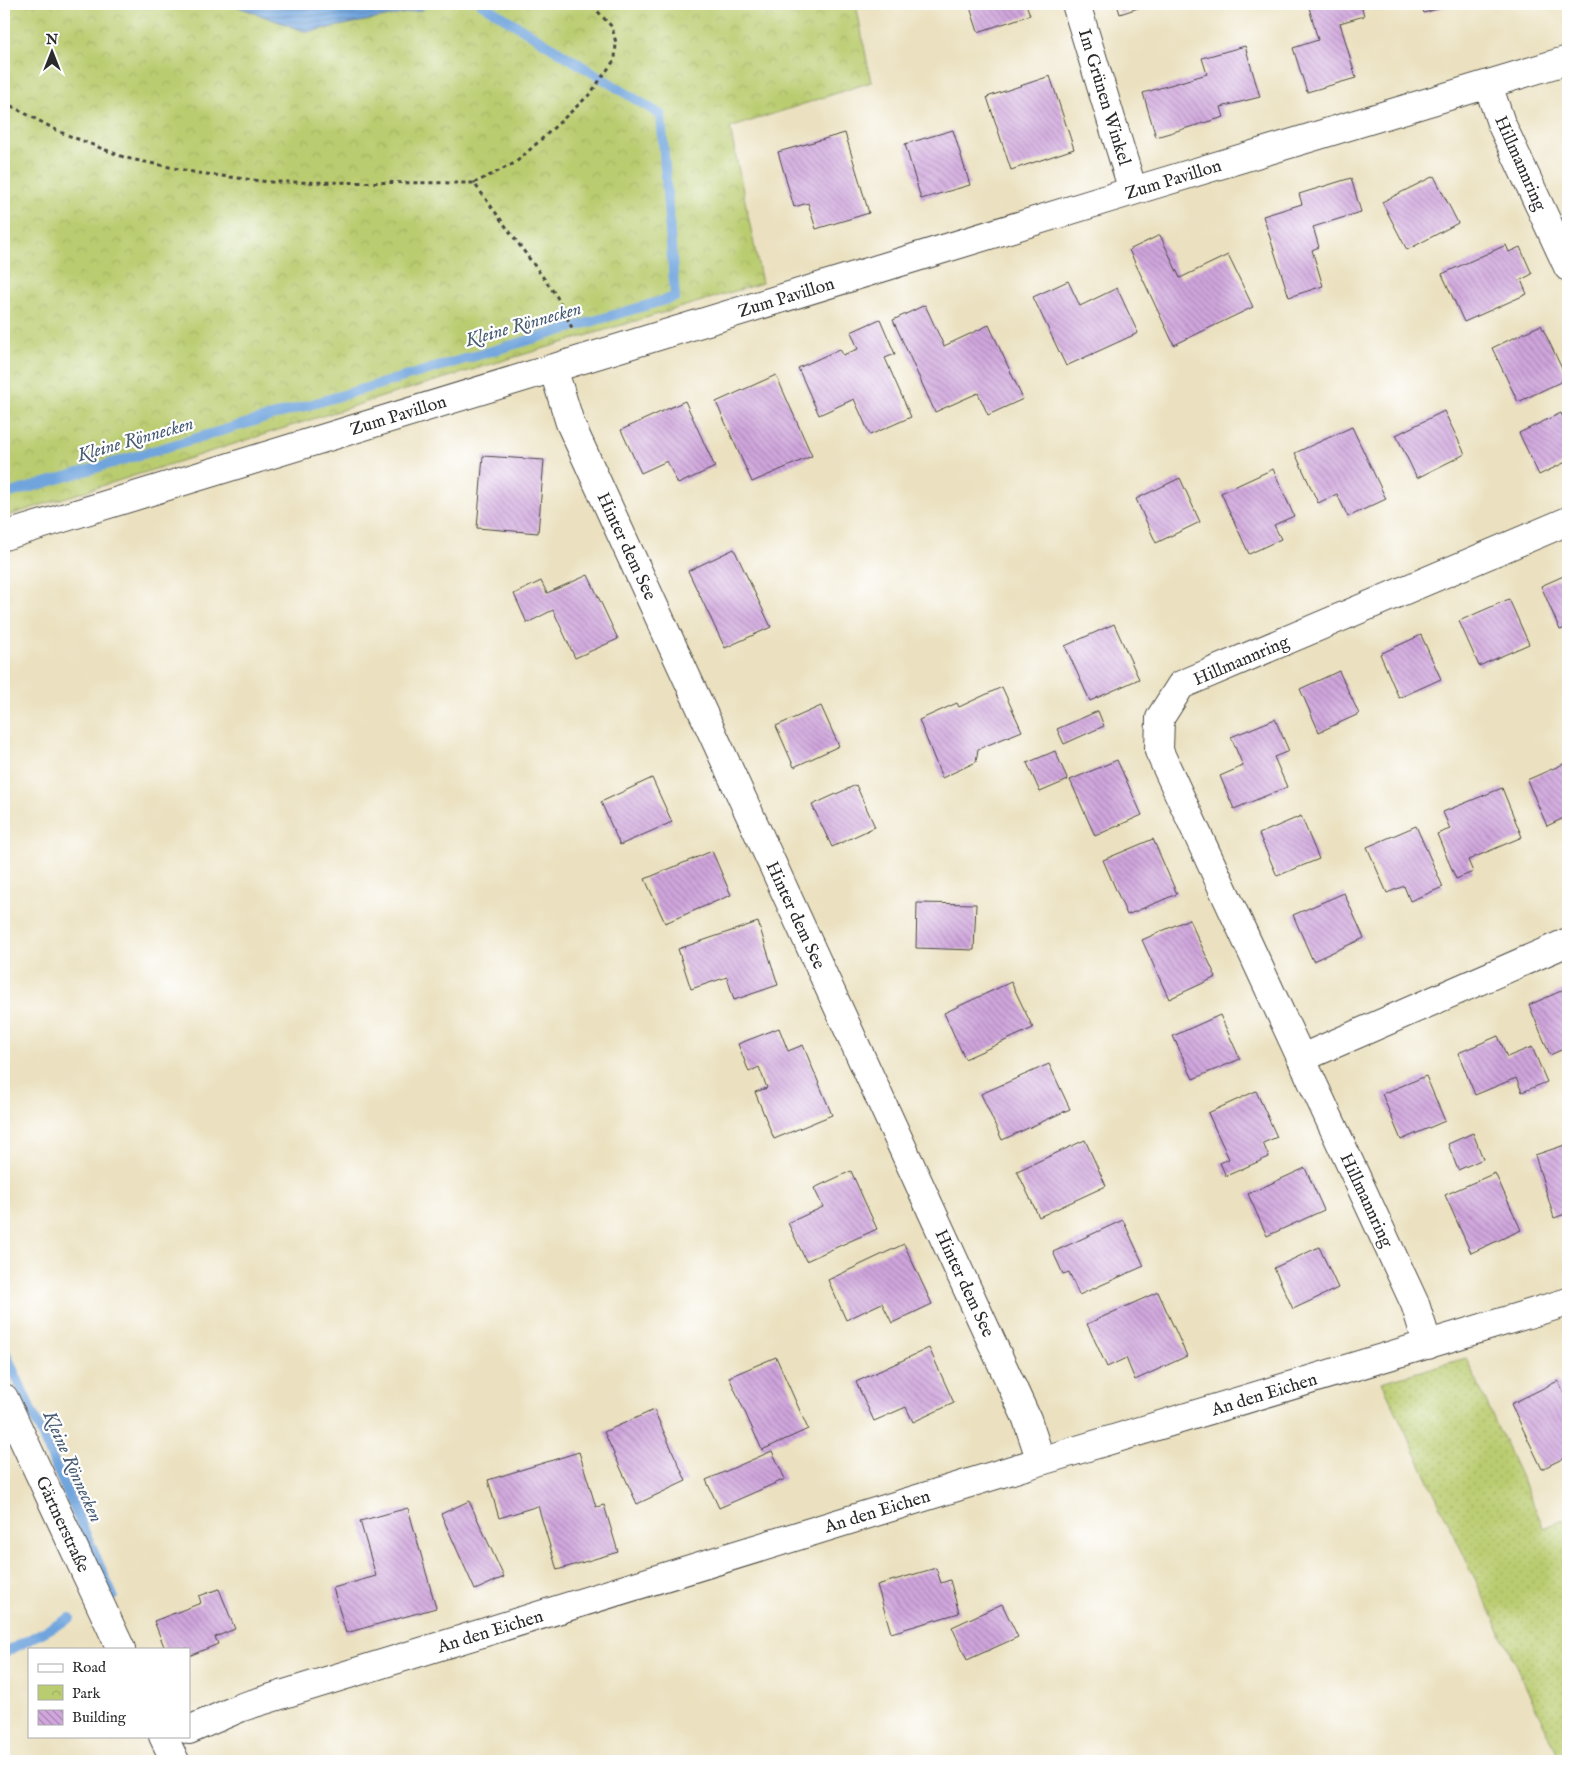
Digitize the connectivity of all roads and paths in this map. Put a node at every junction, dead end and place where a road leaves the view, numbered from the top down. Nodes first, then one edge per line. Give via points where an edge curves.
1 (591, 4) edge
2 (1076, 4) edge
3 (1568, 60) edge
4 (1488, 85) junction
5 (4, 102) edge
6 (474, 183) junction
7 (1133, 191) junction
8 (1568, 267) edge
9 (574, 334) dead end
10 (553, 368) junction
11 (1568, 522) edge
12 (4, 536) edge
13 (1568, 942) edge
14 (1302, 1058) junction
15 (1568, 1302) edge
16 (1428, 1345) junction
17 (4, 1398) edge
18 (1041, 1461) junction
19 (122, 1648) edge
20 (190, 1733) edge

1 - 6 path via 612,27 615,59 590,94 515,163
2 - 7 street, Im Grünen Winkel
3 - 4 street, Zum Pavillon
4 - 7 street, Zum Pavillon
4 - 8 street, Hillmannring via 1501,123
5 - 6 path via 60,132 126,158 198,173 270,182
6 - 9 path via 556,295
7 - 10 street, Zum Pavillon
10 - 12 street, Zum Pavillon
10 - 18 street, Hinter dem See via 570,423 1027,1419
11 - 14 street, Hillmannring via 1181,686 1160,718 1159,751
13 - 14 street
14 - 16 street, Hillmannring via 1415,1304
15 - 16 street, An den Eichen
16 - 18 street, An den Eichen
17 - 19 street, Gärtnerstraße
18 - 20 street, An den Eichen via 242,1708

